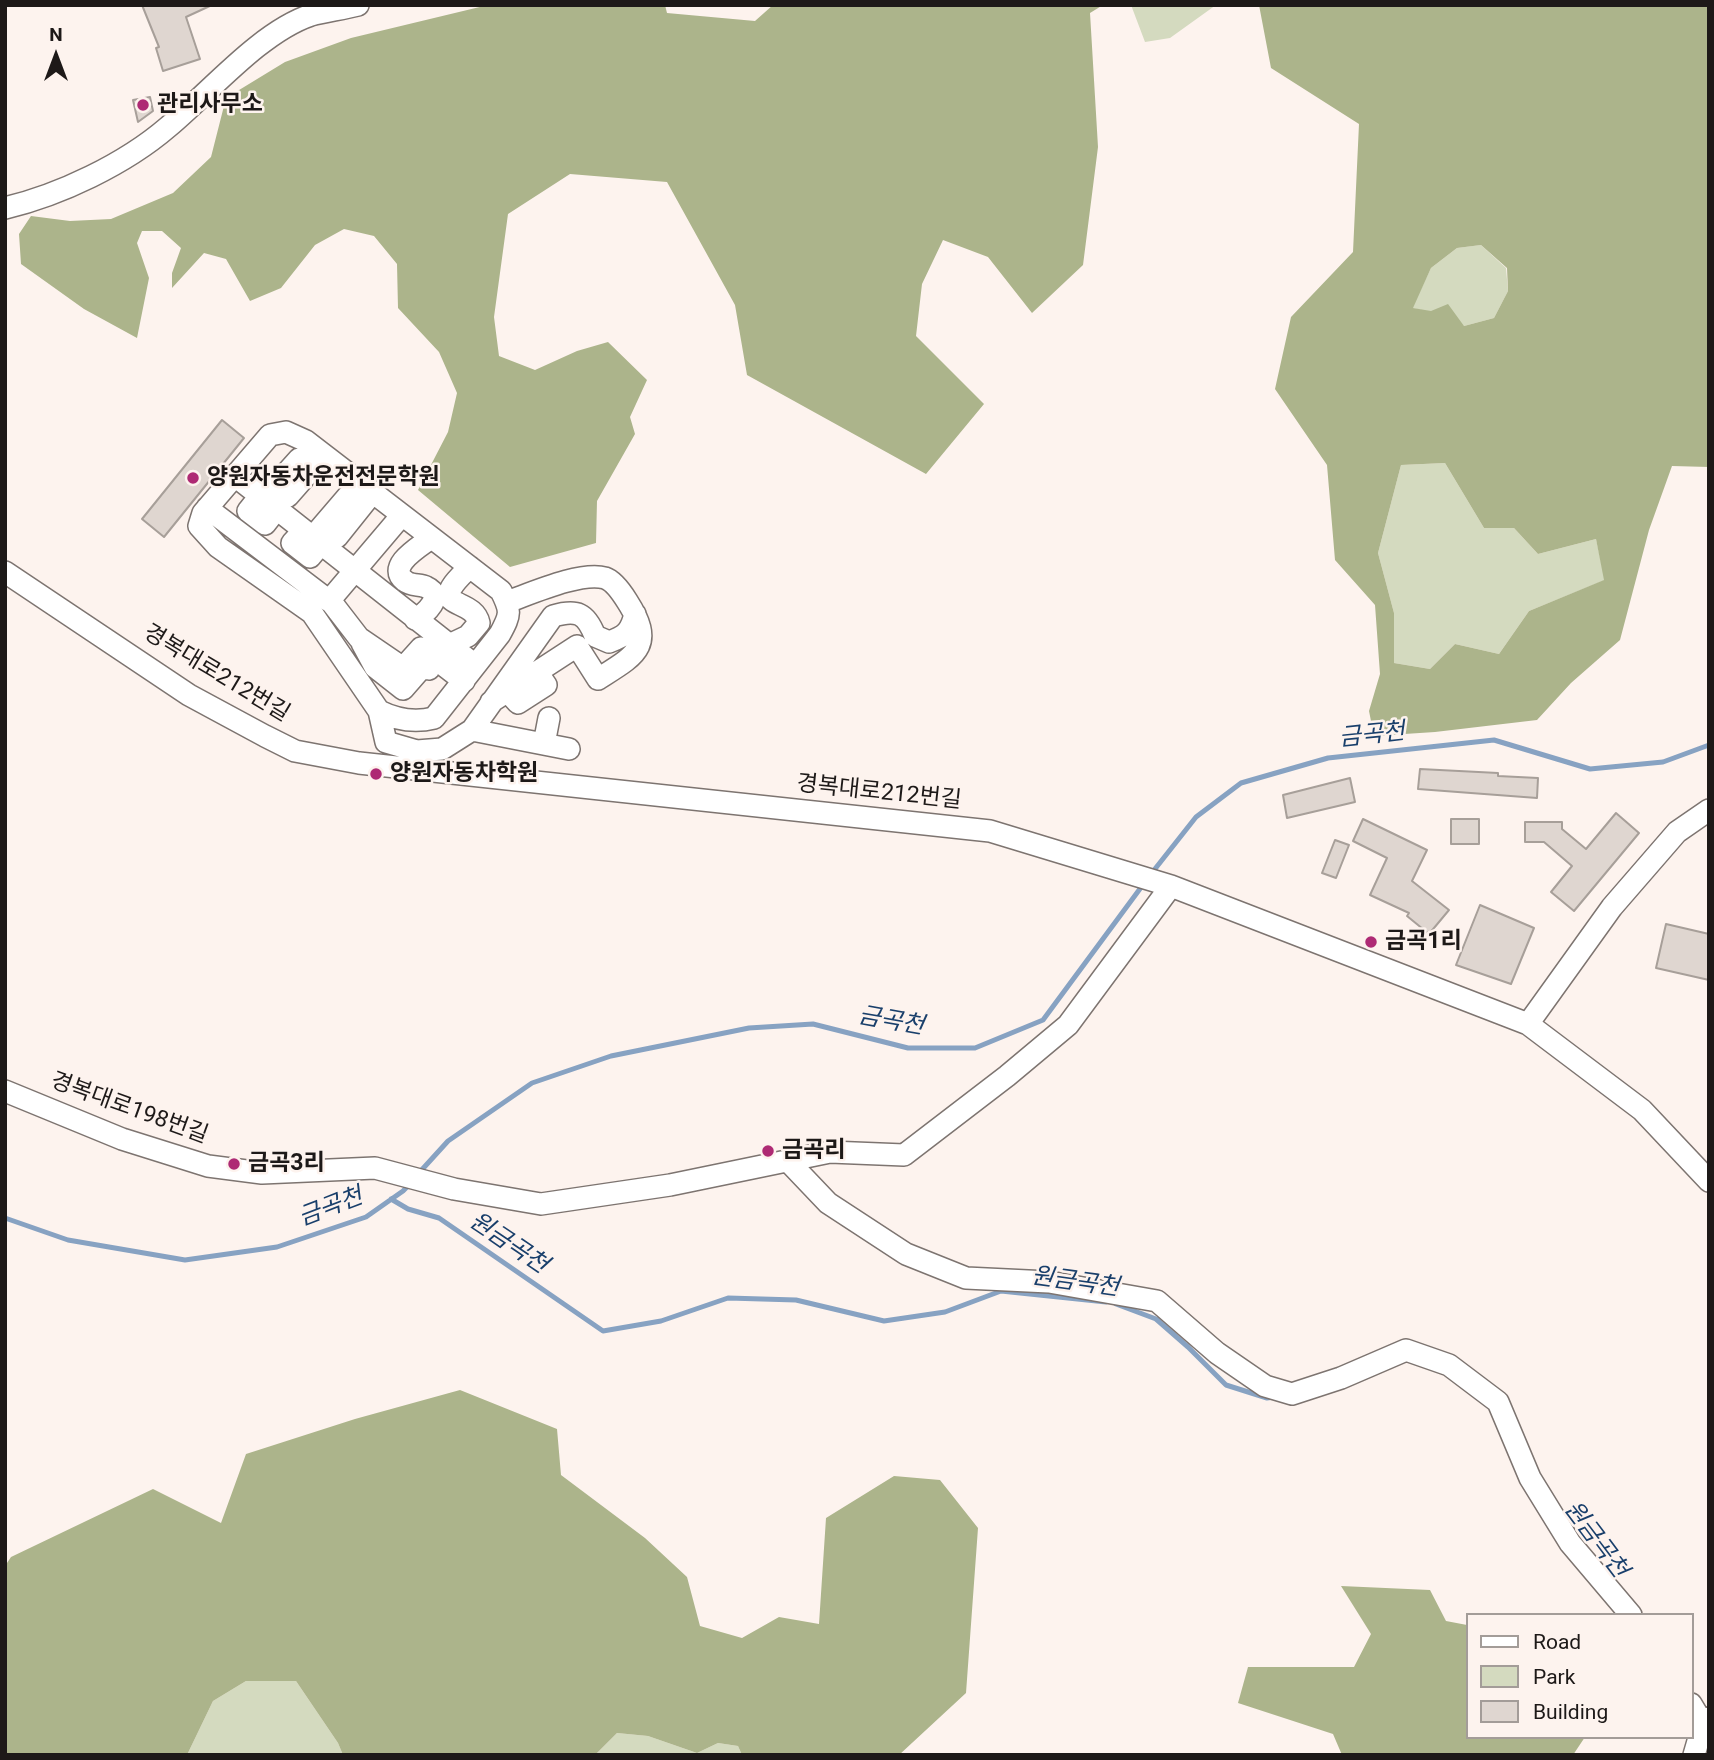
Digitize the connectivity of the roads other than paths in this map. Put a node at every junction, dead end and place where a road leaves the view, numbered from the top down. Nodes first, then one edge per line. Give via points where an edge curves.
1 (358, 5) edge
2 (5, 208) edge
3 (324, 454) junction
4 (235, 477) junction
5 (373, 492) junction
6 (308, 504) junction
7 (207, 508) junction
8 (402, 515) junction
9 (431, 538) junction
10 (470, 567) junction
11 (5, 572) edge
12 (354, 572) junction
13 (329, 601) junction
14 (507, 602) junction
15 (635, 614) junction
16 (415, 619) junction
17 (449, 645) junction
18 (465, 679) junction
19 (499, 696) junction
20 (379, 711) junction
21 (549, 718) dead end
22 (472, 730) junction
23 (397, 744) junction
24 (544, 744) junction
25 (569, 749) dead end
26 (389, 766) junction
27 (1709, 810) edge
28 (1171, 886) junction
29 (1528, 1024) junction
30 (5, 1091) edge
31 (788, 1161) junction
32 (1709, 1181) edge
33 (1630, 1613) edge
34 (1693, 1706) edge
35 (1706, 1721) edge
36 (1694, 1755) edge

1 - 2 street via 309,16 267,39 167,128 111,166 35,201
3 - 4 street via 286,432 270,435
3 - 5 street
3 - 6 street
4 - 6 street
4 - 7 street
5 - 6 street
5 - 8 street
6 - 12 street
7 - 13 street
7 - 20 street via 199,526 218,547 312,613
8 - 9 street
8 - 12 street
9 - 10 street
9 - 16 street via 399,566 405,581 428,588 434,598 426,614
10 - 14 street
10 - 17 street via 450,587 450,593 456,604 477,614 479,623 468,636
11 - 26 street, 경복대로212번길 via 189,695 265,736 295,751
12 - 13 street
12 - 16 street
13 - 18 street via 342,612 375,667 404,689 424,665
14 - 15 street via 556,584 607,579
14 - 18 street via 508,620
15 - 19 street via 632,628 609,642 595,636 580,614 553,616
15 - 19 street via 641,643 630,659 598,679 577,646
16 - 17 street
17 - 18 street
18 - 20 street via 434,718 418,722
19 - 22 street
20 - 23 street via 387,742
21 - 24 street
22 - 23 street via 442,749 417,751
22 - 24 street
23 - 26 street
24 - 25 street
26 - 28 street, 경복대로212번길 via 990,831
27 - 29 street via 1678,832 1612,907
28 - 29 street, 경복대로212번길
28 - 31 street, 경복대로198번길 via 1068,1025 904,1155 830,1152
29 - 32 street, 경복대로212번길 via 1642,1110
30 - 31 street, 경복대로198번길 via 122,1139 208,1166 262,1173 375,1168 541,1205
31 - 33 street via 828,1203 906,1254 967,1278 1049,1282 1157,1300 1217,1353 1265,1386 1292,1394 1406,1350 1449,1365 1498,1402 1530,1478 1570,1544
34 - 35 street
35 - 36 street

